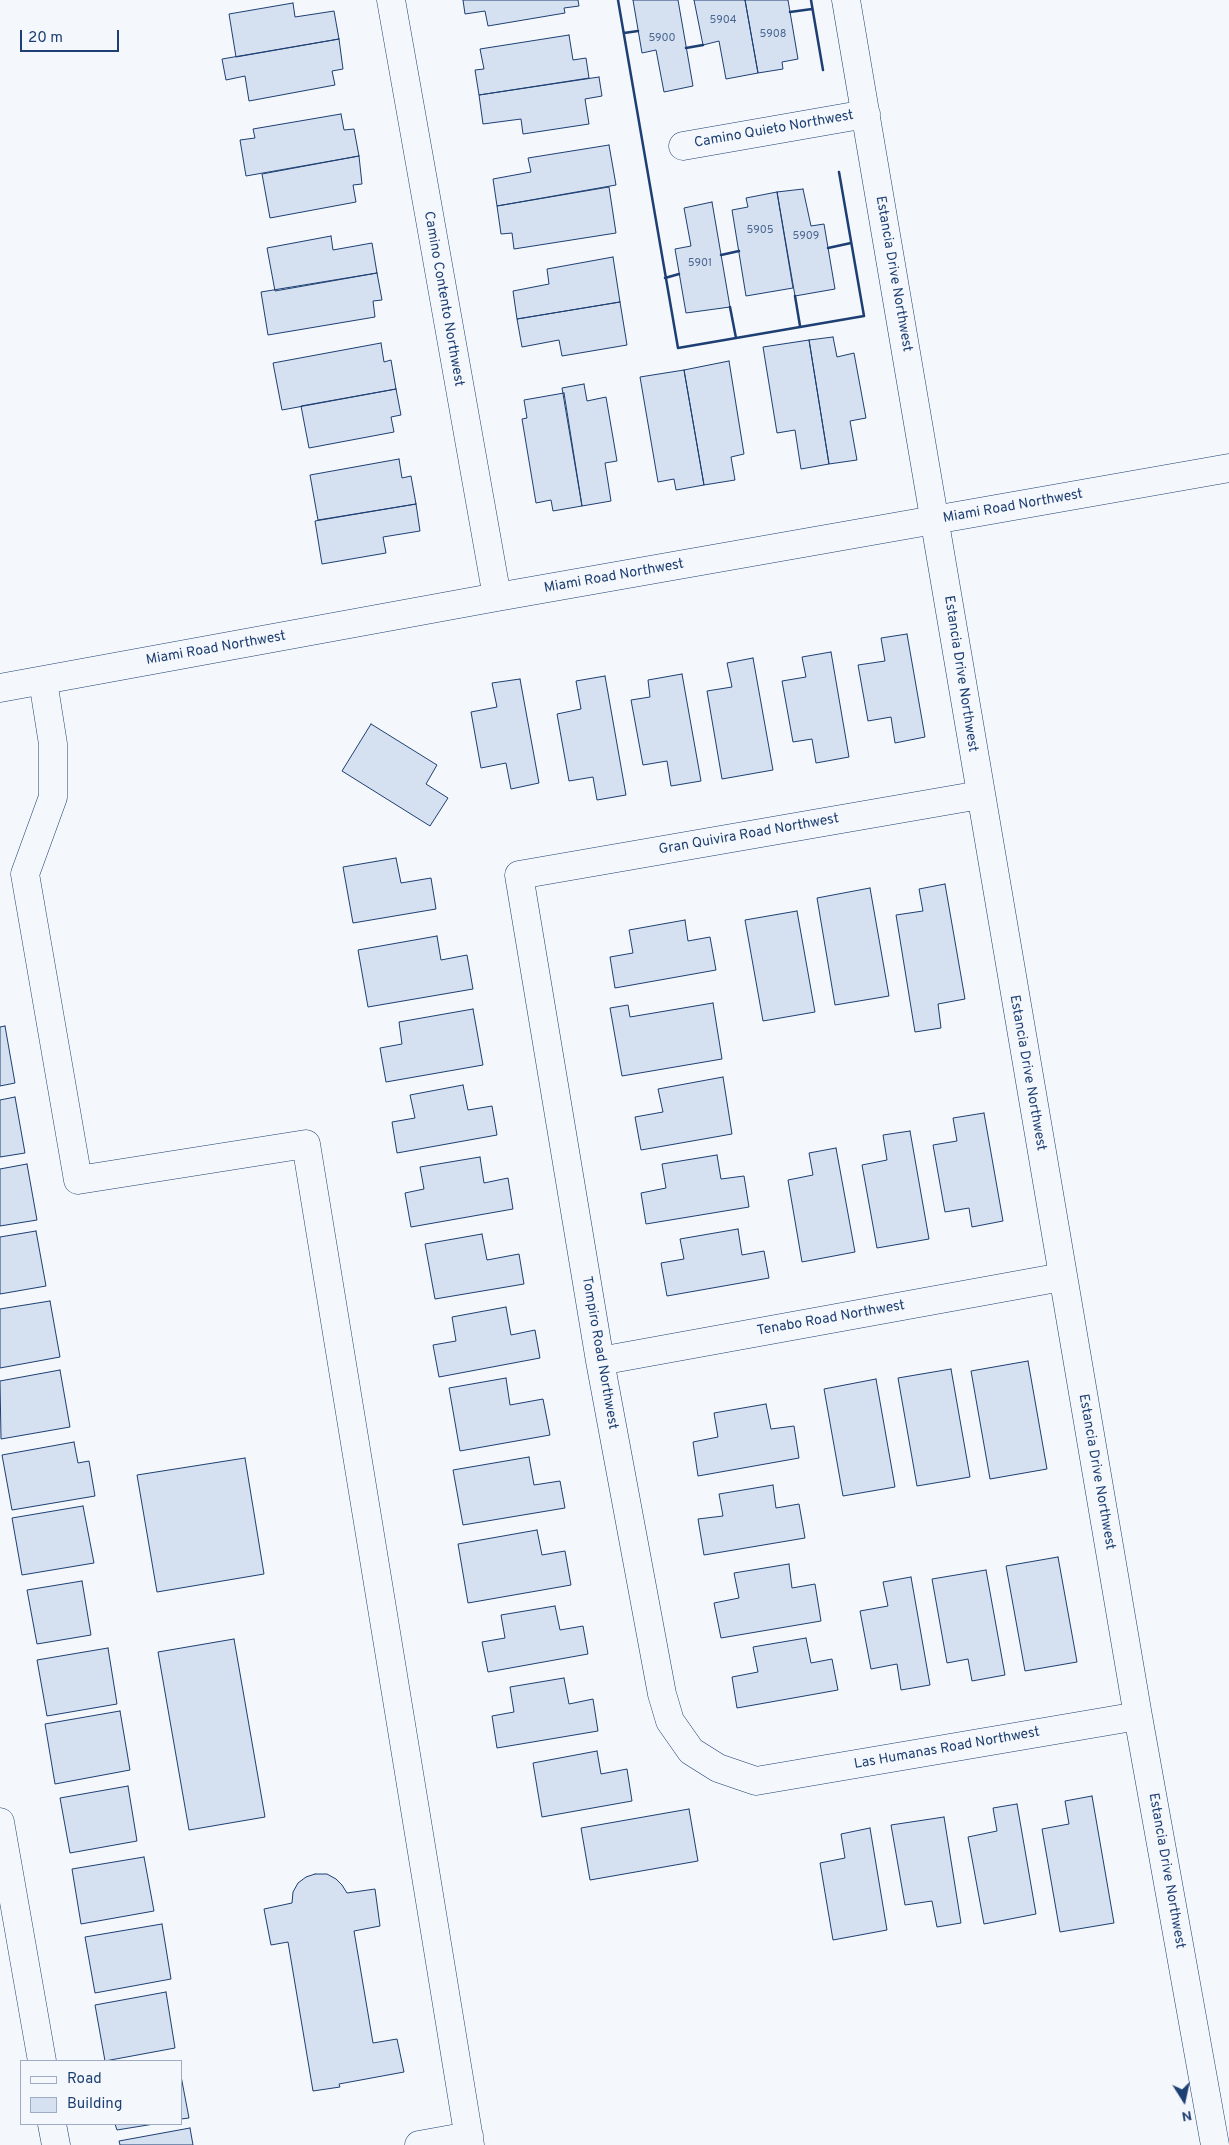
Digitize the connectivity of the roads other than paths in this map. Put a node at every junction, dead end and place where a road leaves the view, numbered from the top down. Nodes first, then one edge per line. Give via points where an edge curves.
1 (391, 0) edge
2 (846, 0) edge
3 (866, 114) junction
4 (683, 146) dead end
5 (1229, 468) edge
6 (934, 521) junction
7 (497, 597) junction
8 (43, 681) junction
9 (0, 688) edge
10 (980, 795) junction
11 (519, 875) joint
12 (1062, 1277) junction
13 (600, 1360) junction
14 (1138, 1716) junction
15 (756, 1781) joint
16 (0, 1828) edge
17 (42, 2060) edge
18 (52, 2125) edge
19 (470, 2141) edge
20 (56, 2145) edge
21 (419, 2145) edge
22 (1215, 2145) edge

1 - 7 street, Camino Contento Northwest
2 - 3 street, Estancia Drive Northwest
3 - 4 street, Camino Quieto Northwest
3 - 6 street, Estancia Drive Northwest
5 - 6 street, Miami Road Northwest
6 - 7 street, Miami Road Northwest
6 - 10 street, Estancia Drive Northwest
7 - 8 street, Miami Road Northwest
8 - 9 street, Miami Road Northwest
8 - 19 street via 53,744 53,797 24,874 78,1180 306,1144
10 - 11 street, Gran Quivira Road Northwest
10 - 12 street, Estancia Drive Northwest
11 - 13 street, Tompiro Road Northwest
12 - 13 street, Tenabo Road Northwest
12 - 14 street, Estancia Drive Northwest
13 - 15 street, Tompiro Road Northwest via 662,1694 670,1721 691,1751 718,1768
14 - 15 street, Las Humanas Road Northwest
14 - 22 street, Estancia Drive Northwest
16 - 17 street
18 - 20 street
19 - 21 street

